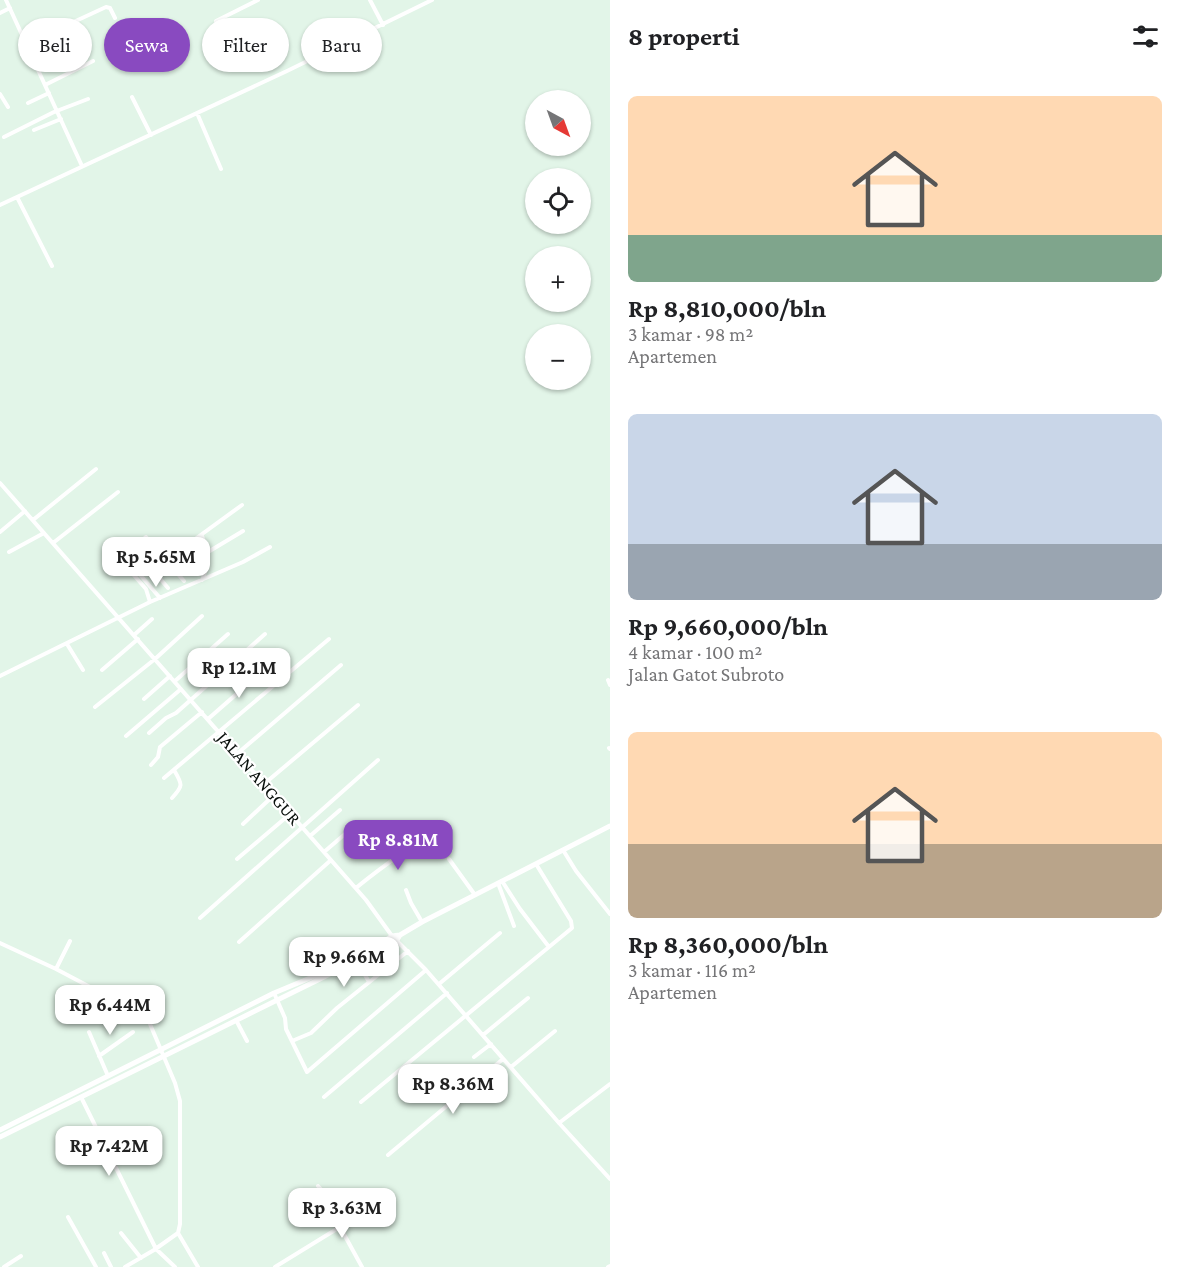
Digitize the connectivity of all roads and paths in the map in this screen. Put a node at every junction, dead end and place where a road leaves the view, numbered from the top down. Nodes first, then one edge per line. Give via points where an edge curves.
1 (6, 0) edge
2 (258, 0) edge
3 (370, 0) edge
4 (432, 0) edge
5 (10, 8) junction
6 (0, 13) edge
7 (81, 18) edge
8 (115, 18) dead end
9 (222, 18) edge
10 (383, 25) junction
11 (18, 26) edge
12 (93, 61) dead end
13 (39, 72) edge
14 (45, 85) junction
15 (49, 93) junction
16 (0, 94) edge
17 (132, 97) dead end
18 (88, 99) dead end
19 (28, 103) dead end
20 (8, 107) dead end
21 (58, 111) junction
22 (197, 113) junction
23 (61, 119) junction
24 (34, 130) dead end
25 (151, 135) junction
26 (4, 137) dead end
27 (82, 166) junction
28 (221, 169) dead end
29 (17, 197) junction
30 (0, 205) edge
31 (52, 266) dead end
32 (96, 469) dead end
33 (0, 483) edge
34 (118, 492) dead end
35 (242, 506) dead end
36 (24, 511) junction
37 (33, 520) junction
38 (243, 531) dead end
39 (0, 532) edge
40 (44, 533) junction
41 (202, 536) junction
42 (53, 543) junction
43 (188, 545) dead end
44 (270, 547) dead end
45 (134, 548) junction
46 (9, 552) dead end
47 (208, 552) junction
48 (125, 565) dead end
49 (202, 580) junction
50 (184, 581) dead end
51 (168, 588) dead end
52 (160, 598) junction
53 (150, 603) junction
54 (202, 616) dead end
55 (120, 618) junction
56 (152, 619) dead end
57 (228, 634) dead end
58 (265, 634) dead end
59 (134, 635) junction
60 (138, 639) junction
61 (329, 639) dead end
62 (66, 644) junction
63 (280, 656) dead end
64 (155, 659) junction
65 (341, 665) dead end
66 (0, 669) edge
67 (83, 670) dead end
68 (102, 670) dead end
69 (1, 675) edge
70 (171, 676) junction
71 (608, 680) dead end
72 (175, 681) junction
73 (610, 685) edge
74 (181, 689) junction
75 (144, 699) dead end
76 (190, 699) junction
77 (358, 705) dead end
78 (95, 707) dead end
79 (202, 712) junction
80 (208, 719) junction
81 (218, 731) junction
82 (149, 733) dead end
83 (126, 736) dead end
84 (238, 753) junction
85 (378, 760) dead end
86 (151, 765) dead end
87 (174, 770) junction
88 (164, 778) dead end
89 (264, 784) junction
90 (274, 795) junction
91 (172, 798) dead end
92 (340, 810) dead end
93 (290, 814) junction
94 (243, 824) dead end
95 (610, 826) edge
96 (302, 827) junction
97 (366, 830) dead end
98 (425, 834) dead end
99 (310, 836) junction
100 (562, 849) junction
101 (324, 852) junction
102 (237, 859) dead end
103 (449, 859) dead end
104 (331, 860) junction
105 (536, 864) junction
106 (500, 882) junction
107 (356, 888) junction
108 (406, 891) dead end
109 (475, 895) junction
110 (610, 914) edge
111 (200, 918) dead end
112 (422, 922) junction
113 (514, 926) dead end
114 (500, 933) dead end
115 (396, 937) junction
116 (70, 941) dead end
117 (239, 942) dead end
118 (0, 943) edge
119 (549, 947) junction
120 (408, 951) junction
121 (356, 959) junction
122 (56, 969) junction
123 (426, 970) junction
124 (323, 975) junction
125 (369, 982) junction
126 (438, 984) junction
127 (274, 993) junction
128 (447, 993) junction
129 (528, 998) dead end
130 (277, 999) junction
131 (466, 1016) junction
132 (236, 1020) junction
133 (555, 1031) dead end
134 (89, 1032) dead end
135 (133, 1032) dead end
136 (483, 1035) junction
137 (247, 1041) dead end
138 (292, 1041) junction
139 (491, 1044) junction
140 (161, 1052) junction
141 (99, 1056) junction
142 (474, 1057) dead end
143 (503, 1059) junction
144 (511, 1067) junction
145 (108, 1076) junction
146 (610, 1084) edge
147 (81, 1096) junction
148 (324, 1097) dead end
149 (362, 1102) dead end
150 (559, 1123) junction
151 (0, 1131) edge
152 (0, 1137) edge
153 (388, 1155) dead end
154 (610, 1179) edge
155 (318, 1186) dead end
156 (68, 1217) dead end
157 (340, 1227) junction
158 (121, 1233) dead end
159 (178, 1233) junction
160 (156, 1249) junction
161 (104, 1253) dead end
162 (21, 1256) dead end
163 (141, 1258) junction
164 (4, 1267) edge
165 (96, 1267) edge
166 (111, 1267) edge
167 (125, 1267) edge
168 (175, 1267) edge
169 (198, 1267) edge
170 (275, 1267) edge
171 (362, 1267) edge

1 - 5 street
2 - 9 street
3 - 10 street
4 - 10 street
5 - 6 street
5 - 11 street
7 - 8 street via 106,6
10 - 22 street
12 - 14 street
13 - 14 street
14 - 15 street
15 - 19 street
15 - 21 street
16 - 20 street
17 - 25 street
18 - 21 street
21 - 23 street
21 - 26 street
22 - 25 street
22 - 28 street
23 - 24 street
23 - 27 street
25 - 27 street
27 - 29 street
29 - 30 street
29 - 31 street
32 - 37 street
33 - 36 street, JALAN ANGGUR
34 - 42 street
35 - 41 street
36 - 37 street, JALAN ANGGUR
36 - 39 street
37 - 40 street, JALAN ANGGUR
38 - 47 street
40 - 42 street, JALAN ANGGUR
40 - 46 street
41 - 43 street
41 - 47 street
42 - 55 street, JALAN ANGGUR
44 - 49 street
45 - 50 street via 146,537
45 - 51 street
45 - 52 street via 124,556
47 - 49 street via 208,567
48 - 53 street via 146,589
49 - 52 street
52 - 53 street
53 - 55 street
54 - 64 street
55 - 59 street, JALAN ANGGUR
55 - 62 street
56 - 59 street
57 - 72 street
58 - 76 street
59 - 60 street, JALAN ANGGUR
60 - 64 street, JALAN ANGGUR
60 - 68 street
61 - 81 street
62 - 67 street
62 - 69 street
63 - 80 street
64 - 70 street, JALAN ANGGUR
64 - 78 street
65 - 84 street
66 - 69 street
70 - 72 street, JALAN ANGGUR
70 - 75 street
71 - 73 street
72 - 74 street, JALAN ANGGUR
74 - 76 street, JALAN ANGGUR
74 - 83 street
76 - 79 street, JALAN ANGGUR
76 - 82 street
77 - 89 street
79 - 80 street, JALAN ANGGUR
79 - 86 street via 160,747
80 - 81 street, JALAN ANGGUR
81 - 84 street, JALAN ANGGUR
81 - 87 street
84 - 89 street, JALAN ANGGUR
85 - 96 street
87 - 88 street
87 - 91 street via 181,788
89 - 90 street, JALAN ANGGUR
90 - 93 street, JALAN ANGGUR
90 - 94 street
92 - 99 street
93 - 96 street, JALAN ANGGUR
93 - 102 street
95 - 100 main road
96 - 99 street, JALAN ANGGUR
96 - 111 street
97 - 101 street via 352,828
98 - 107 street
99 - 101 street, JALAN ANGGUR
100 - 105 main road
100 - 110 street
101 - 104 street, JALAN ANGGUR
103 - 109 street
104 - 107 street, JALAN ANGGUR
104 - 117 street
105 - 106 main road
105 - 119 street via 572,924
106 - 109 main road
106 - 113 street
106 - 119 street
107 - 115 street, JALAN ANGGUR
108 - 112 street
109 - 112 main road
112 - 115 main road
114 - 126 street
115 - 120 street, JALAN ANGGUR
115 - 121 main road
115 - 124 main road
116 - 122 street
118 - 122 street
119 - 131 street
120 - 123 street, JALAN ANGGUR
120 - 125 street
121 - 124 main road
121 - 125 street
122 - 140 street via 147,1017
123 - 126 street, JALAN ANGGUR
123 - 138 street via 307,1072
124 - 127 main road
124 - 130 main road
125 - 138 street via 311,1033
126 - 128 street, JALAN ANGGUR
127 - 130 street
127 - 140 main road
128 - 131 street, JALAN ANGGUR
128 - 148 street
129 - 136 street
130 - 132 main road
130 - 138 street
131 - 136 street, JALAN ANGGUR
131 - 149 street
132 - 137 street
132 - 140 main road
133 - 144 street
134 - 141 street
135 - 141 street
136 - 139 street, JALAN ANGGUR
139 - 142 street
139 - 143 street, JALAN ANGGUR
140 - 145 main road
140 - 147 main road
140 - 159 street via 178,1092 181,1115
141 - 145 street
143 - 144 street, JALAN ANGGUR
143 - 153 street
144 - 150 street, JALAN ANGGUR
145 - 151 main road
146 - 150 street
147 - 152 main road
147 - 160 street
150 - 154 street, JALAN ANGGUR
155 - 157 street
156 - 165 street
157 - 170 street
157 - 171 street
158 - 163 street
159 - 160 street
159 - 169 street
160 - 163 street
160 - 168 street
161 - 166 street
162 - 164 street
163 - 167 street

